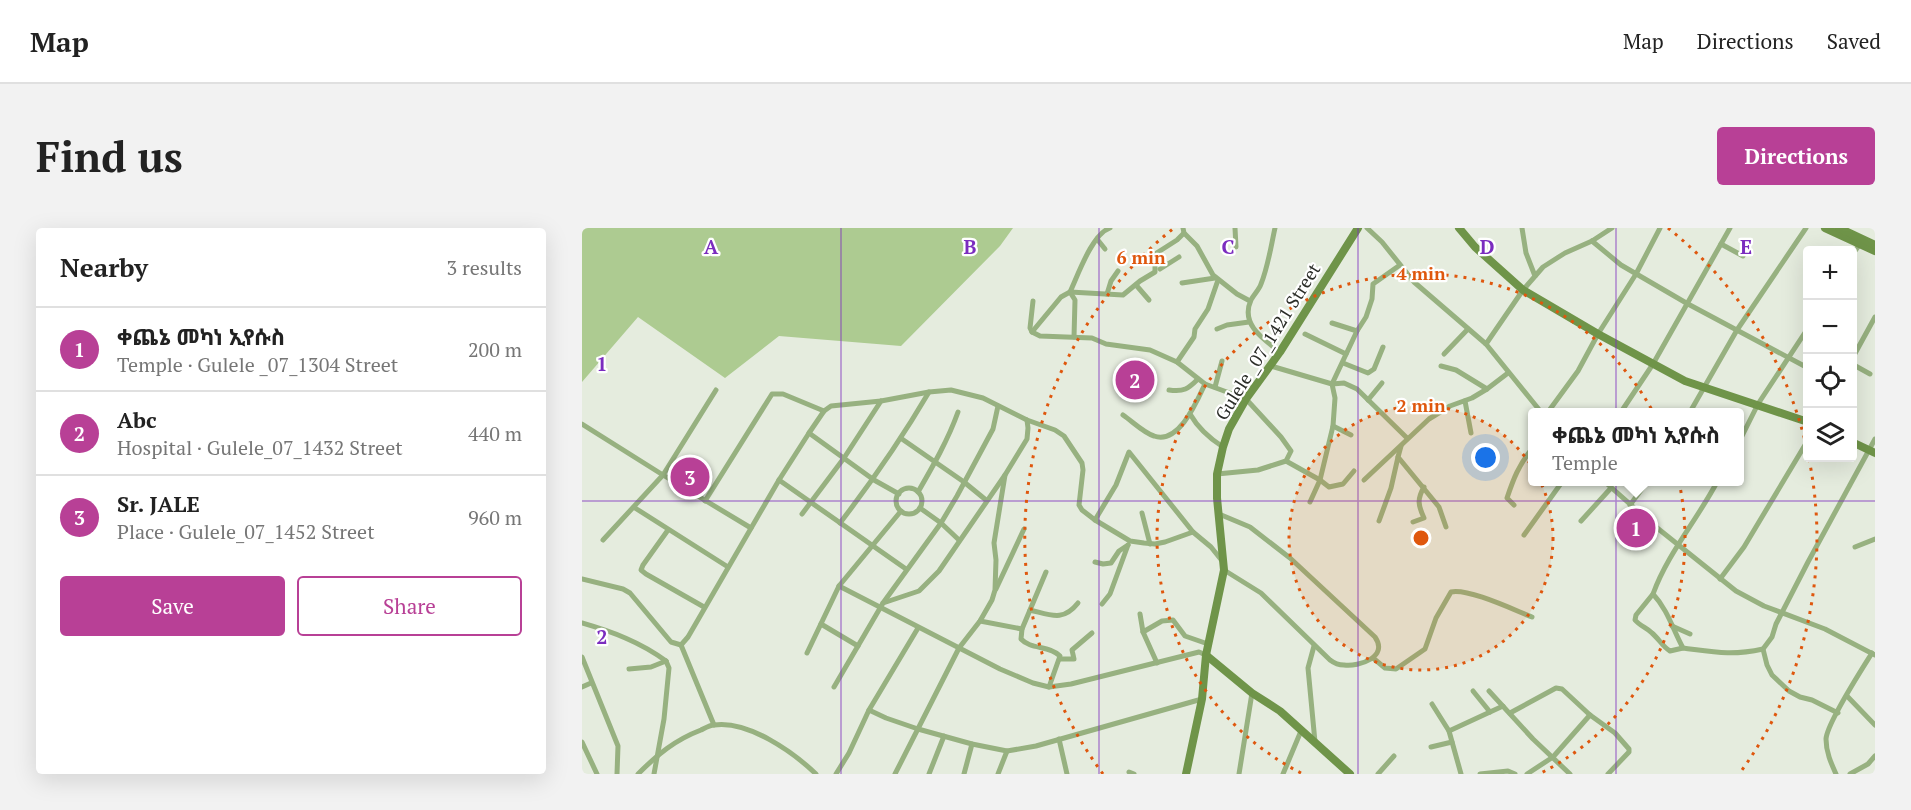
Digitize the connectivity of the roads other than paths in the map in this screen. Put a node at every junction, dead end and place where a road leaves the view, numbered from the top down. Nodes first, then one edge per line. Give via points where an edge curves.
1 (1110, 228) edge
2 (1235, 228) edge
3 (1275, 228) edge
4 (1358, 228) edge
5 (1367, 228) edge
6 (1459, 228) edge
7 (1514, 228) edge
8 (1612, 228) edge
9 (1660, 228) edge
10 (1730, 228) edge
11 (1806, 228) edge
12 (1825, 228) edge
13 (1839, 228) edge
14 (1183, 230) edge
15 (1522, 230) edge
16 (1602, 231) edge
17 (1097, 238) junction
18 (1592, 241) junction
19 (1721, 244) junction
20 (1860, 244) junction
21 (1875, 245) edge
22 (1236, 247) dead end
23 (1857, 248) edge
24 (1106, 249) dead end
25 (1875, 251) edge
26 (1179, 256) dead end
27 (1743, 256) dead end
28 (1400, 265) junction
29 (1160, 268) junction
30 (1118, 271) dead end
31 (1636, 274) junction
32 (1535, 276) junction
33 (1217, 279) junction
34 (1182, 284) dead end
35 (1136, 285) junction
36 (1523, 290) junction
37 (1070, 292) junction
38 (1107, 294) junction
39 (1149, 300) dead end
40 (1033, 301) dead end
41 (1251, 301) junction
42 (1688, 304) junction
43 (1875, 318) edge
44 (1249, 322) junction
45 (1332, 323) dead end
46 (1217, 329) dead end
47 (1468, 329) junction
48 (1737, 330) junction
49 (1357, 331) junction
50 (1032, 332) junction
51 (1305, 334) dead end
52 (1598, 334) junction
53 (1803, 336) edge
54 (1074, 337) junction
55 (1486, 344) junction
56 (1383, 347) dead end
57 (1280, 352) junction
58 (1346, 354) junction
59 (1444, 354) dead end
60 (1855, 354) edge
61 (1789, 358) junction
62 (1222, 361) dead end
63 (1177, 362) junction
64 (1343, 363) junction
65 (1653, 364) junction
66 (1803, 365) edge
67 (1271, 366) junction
68 (1441, 366) dead end
69 (1857, 367) edge
70 (1508, 373) junction
71 (1870, 374) dead end
72 (1198, 379) junction
73 (1382, 383) dead end
74 (1205, 384) junction
75 (1332, 384) junction
76 (1215, 387) junction
77 (1704, 387) junction
78 (1488, 389) junction
79 (716, 390) dead end
80 (1169, 390) dead end
81 (929, 392) junction
82 (1246, 399) junction
83 (1368, 400) junction
84 (881, 401) junction
85 (1465, 401) junction
86 (1758, 404) junction
87 (998, 406) junction
88 (1538, 408) edge
89 (1551, 408) edge
90 (1624, 408) edge
91 (1692, 408) edge
92 (824, 411) junction
93 (958, 412) dead end
94 (1190, 414) junction
95 (1124, 415) dead end
96 (1027, 420) junction
97 (1803, 421) edge
98 (582, 424) edge
99 (1333, 426) junction
100 (1744, 432) edge
101 (809, 433) junction
102 (1472, 433) dead end
103 (1351, 435) dead end
104 (1407, 438) junction
105 (902, 439) junction
106 (1875, 440) edge
107 (1857, 444) edge
108 (1401, 446) junction
109 (1223, 447) junction
110 (1803, 448) edge
111 (1872, 451) edge
112 (1528, 454) edge
113 (1398, 457) junction
114 (844, 458) junction
115 (1286, 461) junction
116 (935, 462) junction
117 (1354, 471) dead end
118 (1217, 474) junction
119 (663, 475) junction
120 (1005, 475) junction
121 (779, 480) junction
122 (874, 480) junction
123 (1320, 480) junction
124 (1364, 480) dead end
125 (964, 482) junction
126 (1559, 486) edge
127 (1644, 486) edge
128 (1715, 486) edge
129 (1424, 487) junction
130 (1611, 488) joint
131 (918, 492) junction
132 (899, 494) junction
133 (986, 500) junction
134 (705, 501) junction
135 (810, 502) junction
136 (1310, 502) dead end
137 (1514, 505) dead end
138 (1630, 505) junction
139 (634, 508) junction
140 (920, 508) junction
141 (901, 511) junction
142 (1142, 513) dead end
143 (802, 514) dead end
144 (1219, 514) junction
145 (1095, 520) junction
146 (1378, 521) dead end
147 (1581, 521) dead end
148 (1413, 522) dead end
149 (840, 523) junction
150 (941, 523) junction
151 (1446, 527) dead end
152 (751, 528) junction
153 (1024, 529) dead end
154 (668, 530) junction
155 (1193, 532) junction
156 (1524, 535) dead end
157 (1875, 539) edge
158 (603, 540) dead end
159 (959, 540) junction
160 (1129, 543) junction
161 (872, 544) junction
162 (1150, 544) junction
163 (1677, 544) junction
164 (1855, 547) dead end
165 (1095, 562) dead end
166 (1224, 566) junction
167 (728, 567) junction
168 (906, 569) junction
169 (1046, 572) dead end
170 (582, 579) edge
171 (1720, 579) junction
172 (839, 586) junction
173 (995, 590) junction
174 (1653, 594) junction
175 (1078, 603) dead end
176 (1102, 604) dead end
177 (882, 605) junction
178 (704, 607) junction
179 (1030, 610) junction
180 (1783, 612) junction
181 (1140, 614) dead end
182 (1532, 617) dead end
183 (980, 621) junction
184 (582, 623) edge
185 (820, 624) junction
186 (1672, 626) junction
187 (918, 628) junction
188 (1022, 628) junction
189 (1143, 632) junction
190 (1092, 633) dead end
191 (1690, 634) dead end
192 (1208, 644) junction
193 (681, 645) junction
194 (858, 646) junction
195 (1314, 646) junction
196 (958, 648) junction
197 (1683, 648) junction
198 (1763, 649) junction
199 (807, 653) dead end
200 (1873, 654) edge
201 (1206, 655) junction
202 (582, 657) edge
203 (1373, 658) junction
204 (1060, 659) junction
205 (666, 661) junction
206 (1157, 663) junction
207 (629, 669) dead end
208 (591, 683) junction
209 (582, 687) edge
210 (834, 687) dead end
211 (1049, 687) junction
212 (1473, 691) dead end
213 (1489, 691) dead end
214 (1252, 693) junction
215 (1847, 696) junction
216 (1202, 699) junction
217 (1432, 704) dead end
218 (1503, 706) junction
219 (869, 710) junction
220 (1490, 712) junction
221 (1510, 713) junction
222 (1838, 713) junction
223 (1590, 715) junction
224 (714, 725) junction
225 (1875, 725) edge
226 (918, 729) junction
227 (1301, 731) junction
228 (1449, 731) junction
229 (944, 736) junction
230 (1059, 739) junction
231 (582, 742) edge
232 (1452, 742) junction
233 (1315, 743) junction
234 (972, 744) junction
235 (1431, 747) dead end
236 (1007, 751) junction
237 (658, 753) junction
238 (1394, 756) dead end
239 (1875, 756) edge
240 (1553, 757) junction
241 (1284, 772) edge
242 (1492, 773) edge
243 (597, 774) edge
244 (617, 774) edge
245 (638, 774) edge
246 (654, 774) edge
247 (816, 774) edge
248 (836, 774) edge
249 (895, 774) edge
250 (929, 774) edge
251 (964, 774) edge
252 (998, 774) edge
253 (1067, 774) edge
254 (1186, 774) edge
255 (1239, 774) edge
256 (1292, 774) edge
257 (1350, 774) edge
258 (1378, 774) edge
259 (1461, 774) edge
260 (1480, 774) edge
261 (1515, 774) edge
262 (1527, 774) edge
263 (1570, 774) edge
264 (1608, 774) edge
265 (1836, 774) edge
266 (1850, 774) edge

1 - 17 street
2 - 22 street
3 - 41 street via 1261,283
4 - 57 main road, Gulele _07_1421 Street
5 - 28 street
6 - 36 main road
7 - 15 street
8 - 16 street
9 - 31 street
10 - 19 street
11 - 48 street
12 - 20 main road
13 - 21 main road
14 - 29 street via 1177,240 1155,254
14 - 33 street
15 - 32 street
16 - 18 street
17 - 24 street
17 - 37 street
18 - 31 street
18 - 32 street via 1554,259
19 - 27 street
19 - 42 street
20 - 23 street
20 - 25 main road
26 - 29 street
28 - 47 street
28 - 49 street via 1373,284 1370,306
29 - 35 street
30 - 38 street
31 - 42 street
31 - 52 street
32 - 36 street
33 - 34 street
33 - 41 street
33 - 63 street via 1208,309
35 - 38 street via 1123,295
35 - 39 street
36 - 52 main road
36 - 55 street
37 - 38 street
37 - 50 street via 1061,297
37 - 54 street via 1075,300
40 - 50 street
41 - 44 street via 1246,315
42 - 48 street
42 - 65 street
43 - 60 street
44 - 46 street
44 - 57 street
45 - 49 street
47 - 55 street
47 - 59 street
48 - 61 street
48 - 77 street
49 - 58 street
50 - 54 street via 1040,336
51 - 58 street
52 - 65 main road
52 - 89 street
53 - 61 street
54 - 63 street via 1150,350
55 - 70 street
56 - 64 street via 1374,369 1368,373
57 - 67 main road, Gulele _07_1421 Street
58 - 64 street
61 - 66 street
61 - 86 street
62 - 76 street
63 - 72 street
64 - 75 street
65 - 77 main road
65 - 90 street
67 - 75 street
67 - 82 main road, Gulele _07_1421 Street
68 - 78 street via 1456,370
69 - 71 street
70 - 78 street
70 - 88 street
72 - 74 street
72 - 80 street via 1186,390
73 - 83 street
74 - 76 street
74 - 94 street
75 - 83 street via 1344,383 1358,389
75 - 99 street
76 - 82 street
77 - 86 main road
77 - 91 street
78 - 85 street
79 - 119 street
81 - 84 street
81 - 87 street via 951,390
81 - 105 street
82 - 109 main road, Gulele _07_1421 Street
82 - 115 street via 1281,437 1290,451
83 - 104 street
84 - 92 street via 840,404
84 - 114 street
85 - 102 street
85 - 104 street via 1436,414
86 - 97 main road
86 - 100 street
87 - 96 street
87 - 125 street via 993,429
92 - 101 street
92 - 134 street via 783,394 772,394
93 - 116 street
94 - 95 street via 1177,432 1155,437
94 - 109 street via 1207,436
96 - 120 street via 1027,439
96 - 145 street via 1055,430 1070,444 1082,463 1079,505
98 - 119 street
99 - 103 street
99 - 123 street
101 - 114 street
101 - 121 street
104 - 108 street
105 - 116 street
105 - 122 street
106 - 111 street
107 - 111 main road
108 - 113 street
108 - 124 street
109 - 118 main road, Gulele _07_1421 Street
110 - 171 street via 1744,547
111 - 180 street
112 - 137 street via 1507,498
113 - 129 street
113 - 146 street
114 - 122 street
114 - 135 street
115 - 118 street via 1258,470
115 - 123 street
116 - 125 street
116 - 131 street
117 - 123 street via 1343,484 1329,487
118 - 144 main road, Gulele _07_1421 Street
119 - 134 street
119 - 139 street
120 - 133 street
120 - 173 street via 994,543
121 - 135 street
121 - 152 street
122 - 132 street
122 - 149 street
123 - 136 street
125 - 133 street
125 - 150 street
126 - 156 street
127 - 138 street
128 - 163 street
129 - 148 street via 1418,498 1424,518
129 - 151 street via 1439,507
130 - 138 street
130 - 147 street
131 - 132 street via 907,489
131 - 140 street
132 - 141 street via 897,505
133 - 159 street
134 - 152 street
135 - 143 street
135 - 149 street
138 - 163 street
139 - 154 street
139 - 158 street
140 - 141 street via 914,513
140 - 150 street
141 - 161 street
142 - 162 street
144 - 166 main road, Gulele _07_1421 Street
144 - 203 street via 1250,527 1290,558 1375,637 1379,649
145 - 155 street via 1116,485 1129,452
145 - 160 street
149 - 161 street
150 - 159 street
150 - 168 street
152 - 167 street
153 - 173 street
154 - 167 street
154 - 178 street via 642,570
155 - 162 street
155 - 166 street
157 - 164 street
159 - 177 street via 924,588
160 - 162 street
160 - 165 street via 1111,563
160 - 176 street via 1110,594
161 - 168 street
161 - 172 street
163 - 171 street
163 - 174 street
166 - 192 main road, Gulele _07_1421 Street
166 - 195 street via 1262,593
167 - 178 street
168 - 177 street
169 - 179 street
170 - 193 street via 630,593 671,642
171 - 180 street via 1749,599
172 - 177 street
172 - 185 street
173 - 183 street
174 - 186 street
174 - 197 street via 1635,620 1667,650
175 - 179 street via 1061,617
177 - 187 street
177 - 194 street
178 - 193 street
179 - 188 street
180 - 198 street
180 - 200 street
181 - 189 street
182 - 203 street via 1472,595 1451,592 1425,649 1396,669 1385,668
183 - 188 street
183 - 196 street
184 - 205 street via 626,637
185 - 194 street
185 - 199 street
186 - 191 street
186 - 197 street
187 - 196 street
187 - 219 street
188 - 204 street via 1022,641 1053,650
189 - 192 street via 1162,621 1173,620 1185,636
189 - 206 street
190 - 204 street via 1072,650 1074,659
192 - 201 main road, Gulele _07_1421 Street
193 - 224 street
194 - 210 street
195 - 203 street via 1340,665 1355,665
195 - 233 street via 1308,668
196 - 211 street
196 - 226 street
197 - 198 street via 1735,654
198 - 222 street via 1772,675 1789,691
200 - 215 street
201 - 206 street via 1199,652
201 - 214 main road
201 - 216 main road, Gulele _07_1421 Street
202 - 208 street
204 - 211 street
205 - 207 street
205 - 237 street via 669,668
206 - 211 street
208 - 209 street
208 - 244 street via 618,746
212 - 220 street
213 - 218 street
214 - 227 main road
214 - 255 street
215 - 222 street
215 - 225 street
216 - 230 street
216 - 254 main road, Gulele _07_1421 Street
217 - 228 street
218 - 220 street
218 - 221 street
219 - 226 street
219 - 248 street
220 - 228 street
221 - 223 street via 1556,688
221 - 240 street
222 - 265 street via 1826,737
223 - 240 street
223 - 264 street via 1629,749
224 - 237 street
224 - 247 street via 734,726 766,738
226 - 229 street
226 - 249 street
227 - 233 main road
227 - 241 street
228 - 232 street
229 - 234 street
229 - 250 street
230 - 236 street
230 - 253 street
231 - 243 street
232 - 235 street
232 - 259 street
233 - 257 main road
234 - 236 street
234 - 251 street
236 - 252 street
237 - 245 street
237 - 246 street
238 - 258 street
239 - 266 street
240 - 262 street
240 - 263 street
241 - 256 street
242 - 260 street
242 - 261 street

